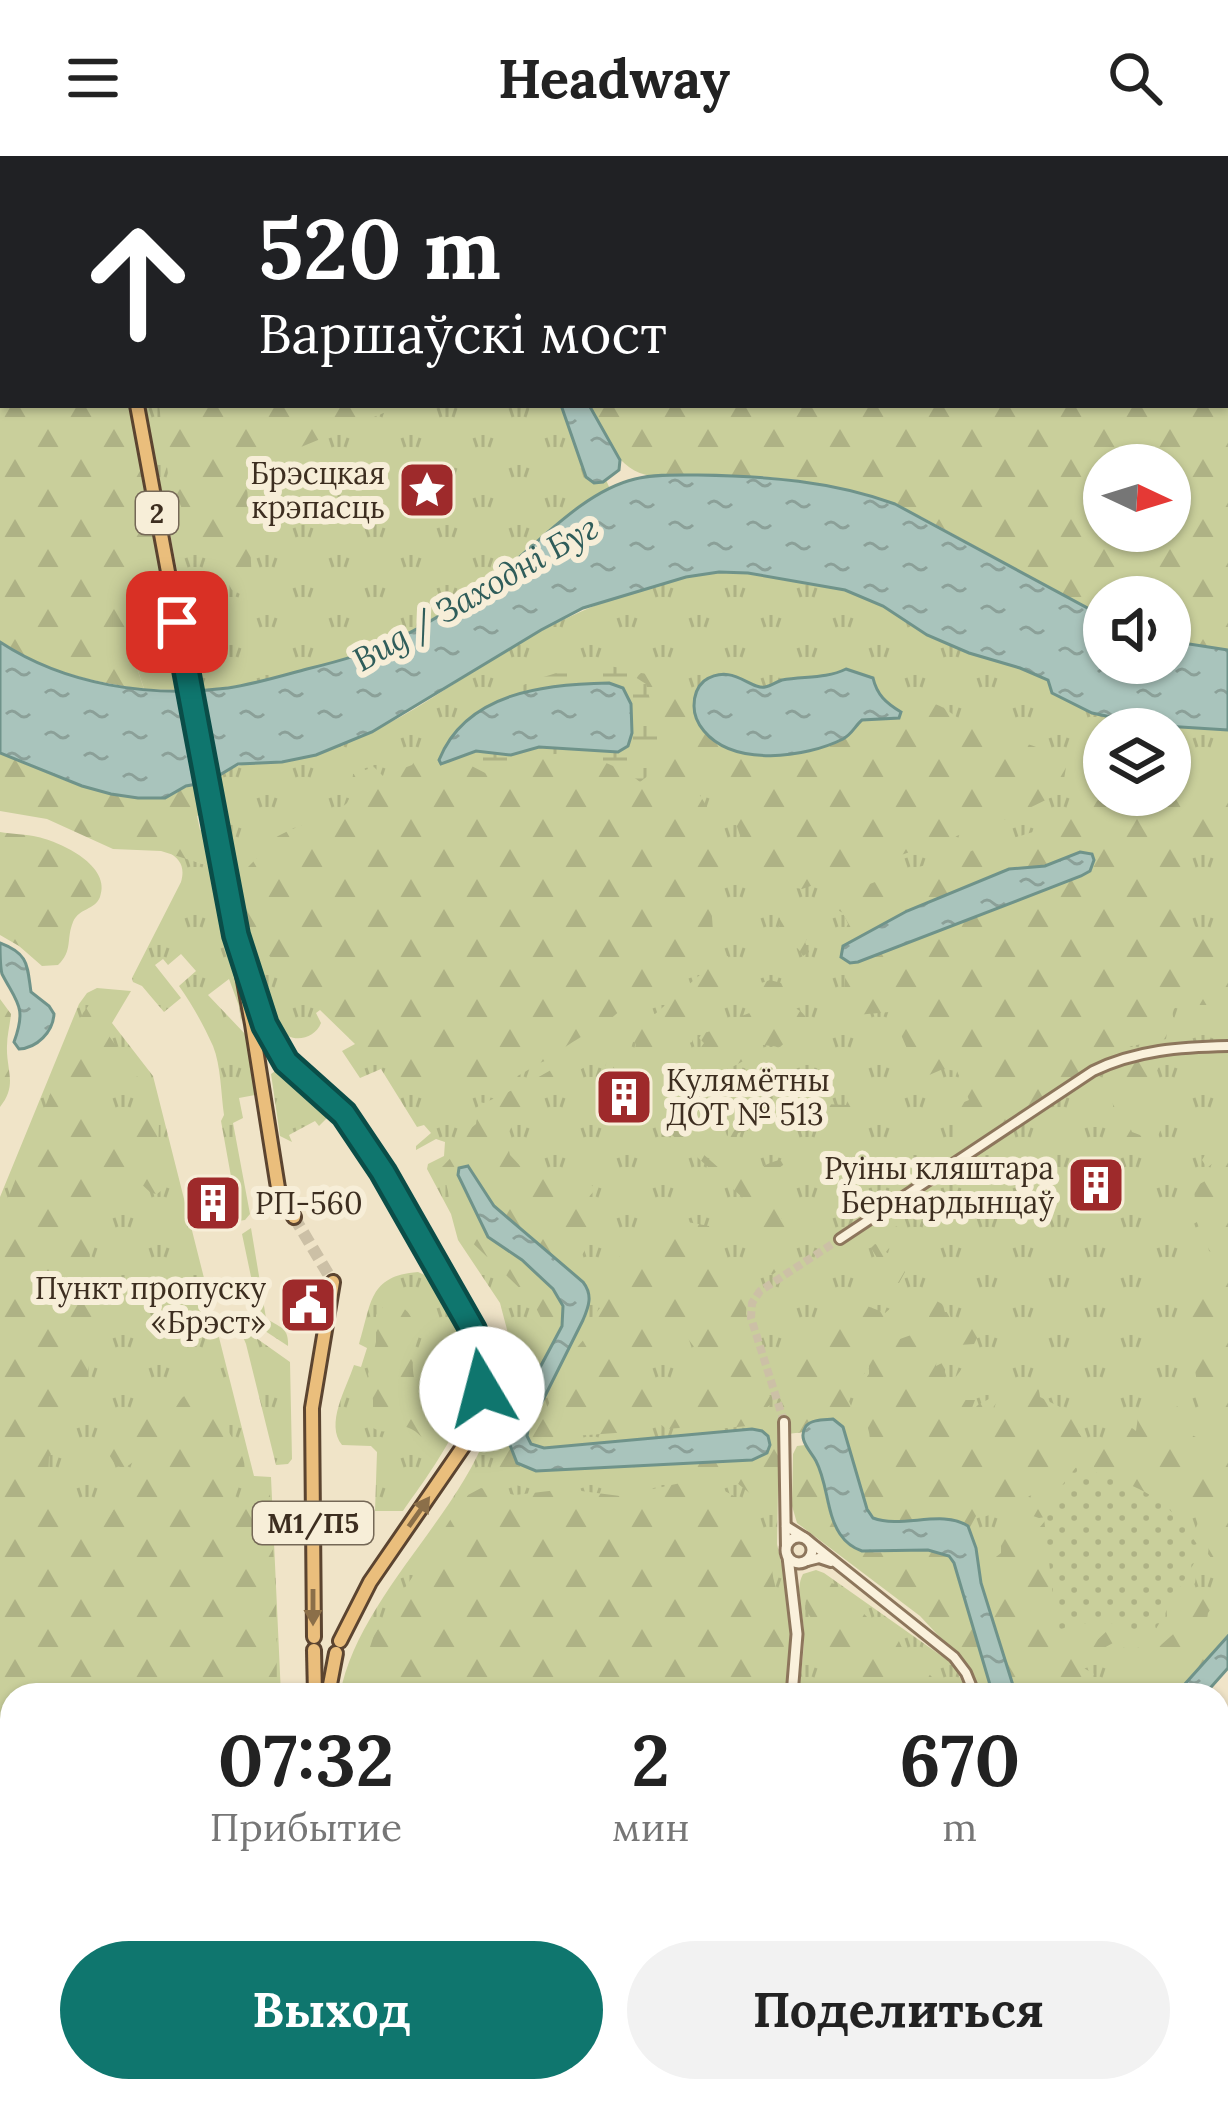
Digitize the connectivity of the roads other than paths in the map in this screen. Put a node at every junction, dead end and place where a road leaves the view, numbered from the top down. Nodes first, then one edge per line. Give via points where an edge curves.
1 (138, 408) edge
2 (197, 736) joint
3 (236, 935) junction
4 (1228, 1046) edge
5 (295, 1217) tunnel mouth
6 (840, 1239) tunnel mouth
7 (333, 1282) tunnel mouth
8 (784, 1422) tunnel mouth
9 (785, 1525) junction
10 (807, 1540) junction
11 (787, 1552) junction
12 (807, 1562) junction
13 (838, 1564) junction
14 (793, 1587) junction
15 (315, 1683) edge
16 (330, 1683) edge
17 (793, 1683) edge
18 (970, 1683) edge

1 - 2 highway, 2
2 - 3 highway, М1/П5
3 - 5 highway, М1/П5 via 278,1188
16 -> 3 highway, М1/П5 via 338,1647 370,1582 467,1441 484,1362 473,1330 344,1114 272,1042
4 - 6 street via 1142,1053 1093,1071
7 -> 15 highway, М1/П5 via 312,1408
8 - 9 street
9 - 10 street
9 - 11 street
10 - 11 street via 794,1538
10 - 12 street
10 - 13 street
11 - 12 street
11 - 14 street
12 - 13 street
12 - 14 street
13 - 18 street via 954,1658
14 - 17 street

